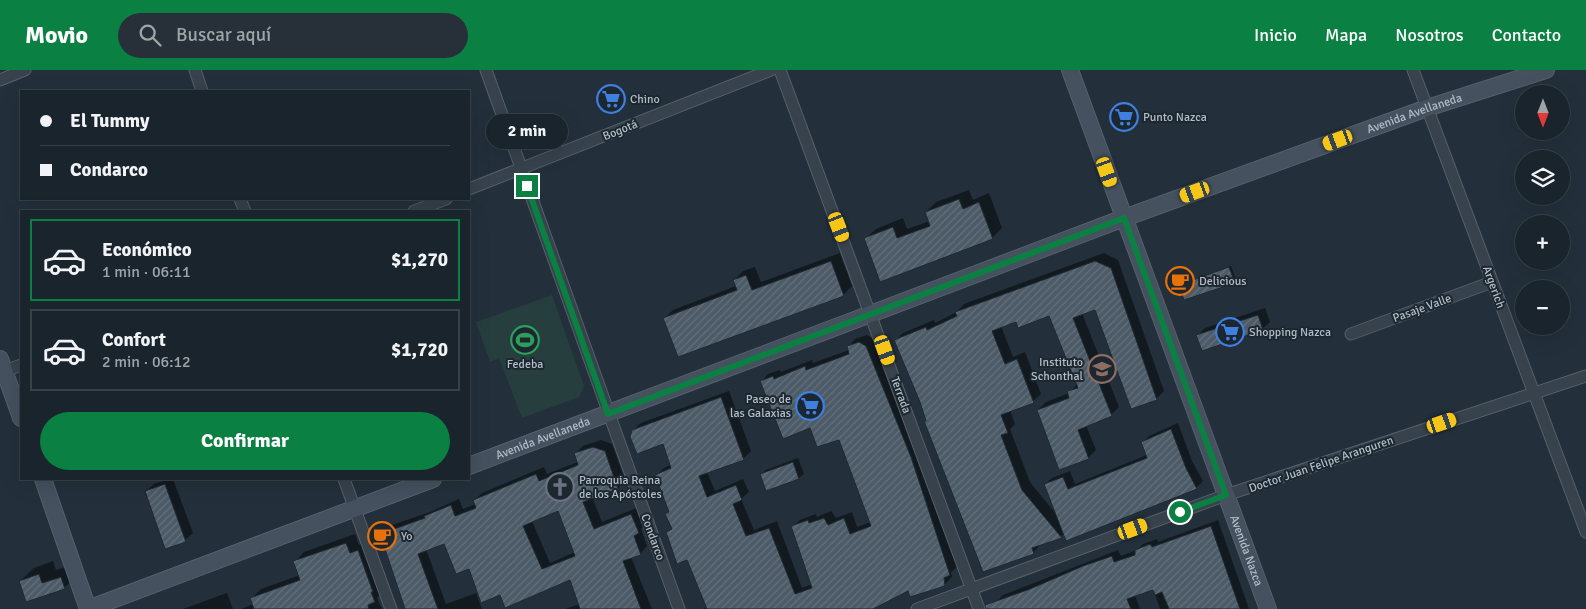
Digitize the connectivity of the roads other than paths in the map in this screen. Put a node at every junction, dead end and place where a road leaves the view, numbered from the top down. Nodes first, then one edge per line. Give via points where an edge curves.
1 (25, 70) edge
2 (195, 70) edge
3 (486, 70) edge
4 (771, 70) edge
5 (780, 70) edge
6 (1070, 70) edge
7 (1413, 70) edge
8 (1546, 70) edge
9 (0, 80) edge
10 (202, 90) edge
11 (1427, 108) junction
12 (521, 169) junction
13 (470, 190) edge
14 (443, 200) edge
15 (417, 210) edge
16 (1124, 218) junction
17 (1492, 282) junction
18 (872, 315) junction
19 (1351, 334) dead end
20 (20, 365) edge
21 (2, 368) edge
22 (1586, 376) edge
23 (1532, 393) junction
24 (608, 414) junction
25 (20, 415) edge
26 (470, 466) edge
27 (43, 480) edge
28 (344, 480) edge
29 (430, 480) edge
30 (1226, 495) junction
31 (355, 508) junction
32 (1586, 532) edge
33 (971, 588) junction
34 (88, 609) edge
35 (390, 609) edge
36 (679, 609) edge
37 (917, 609) edge
38 (979, 609) edge
39 (1268, 609) edge

1 - 9 street
2 - 10 street
3 - 12 street, Condarco
4 - 12 street, Bogotá
5 - 18 street, Terrada
6 - 16 main road, Avenida Nazca
7 - 11 street, Argerich
8 - 11 main road, Avenida Avellaneda
11 - 16 main road, Avenida Avellaneda
11 - 17 street, Argerich
12 - 13 street, Bogotá
12 - 24 street, Condarco
14 - 15 street
16 - 18 main road, Avenida Avellaneda
16 - 30 main road, Avenida Nazca
17 - 19 street, Pasaje Valle
17 - 23 street, Argerich
18 - 24 main road, Avenida Avellaneda
18 - 33 street, Terrada
20 - 21 street
21 - 25 main road
22 - 23 street, Doctor Juan Felipe Aranguren
23 - 30 street, Doctor Juan Felipe Aranguren
23 - 32 street, Argerich
24 - 26 main road, Avenida Avellaneda
24 - 36 street, Condarco
27 - 34 main road
28 - 31 street
29 - 31 main road
30 - 33 street, Doctor Juan Felipe Aranguren
30 - 39 main road, Avenida Nazca
31 - 34 main road
31 - 35 street
33 - 37 street, Doctor Juan Felipe Aranguren
33 - 38 street, Terrada

